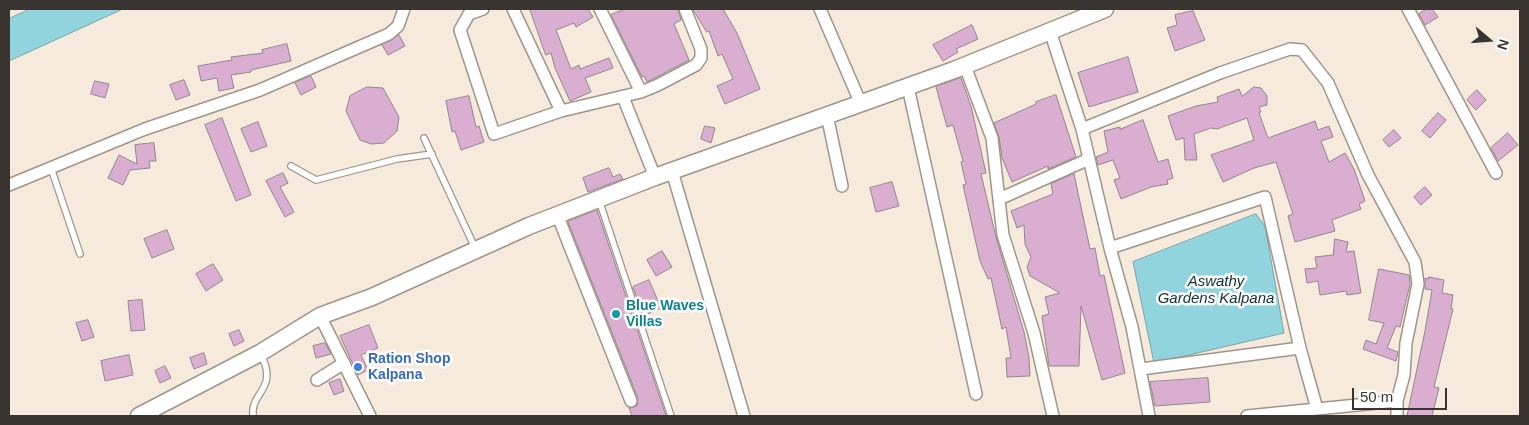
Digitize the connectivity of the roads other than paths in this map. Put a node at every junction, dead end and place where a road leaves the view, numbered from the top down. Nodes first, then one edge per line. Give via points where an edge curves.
1 (404, 9) edge
2 (483, 9) edge
3 (513, 9) edge
4 (600, 9) edge
5 (685, 9) edge
6 (820, 9) edge
7 (1105, 9) edge
8 (1408, 9) edge
9 (1050, 31) junction
10 (965, 66) junction
11 (908, 87) junction
12 (641, 92) junction
13 (623, 97) junction
14 (861, 104) junction
15 (561, 111) junction
16 (827, 115) junction
17 (1082, 129) junction
18 (424, 138) dead end
19 (432, 154) junction
20 (1090, 159) junction
21 (291, 166) dead end
22 (51, 168) junction
23 (672, 171) junction
24 (1496, 173) dead end
25 (655, 177) junction
26 (9, 185) edge
27 (842, 186) dead end
28 (599, 198) junction
29 (999, 199) junction
30 (557, 214) junction
31 (1110, 248) junction
32 (476, 250) junction
33 (80, 254) dead end
34 (320, 316) junction
35 (1300, 348) junction
36 (260, 353) junction
37 (344, 363) junction
38 (1141, 369) junction
39 (317, 380) dead end
40 (976, 394) dead end
41 (631, 401) dead end
42 (1398, 401) junction
43 (1317, 409) junction
44 (149, 414) edge
45 (253, 416) edge
46 (370, 416) edge
47 (671, 416) edge
48 (744, 416) edge
49 (1053, 416) edge
50 (1148, 416) edge
51 (1247, 416) edge
52 (1397, 416) edge

1 - 22 street via 398,26 389,34 260,90 145,129
2 - 15 street via 469,14 460,30 494,134
3 - 15 street
4 - 12 street
5 - 12 street via 701,49 701,58 696,65
6 - 14 street
7 - 9 street
8 - 24 street
9 - 10 street
9 - 17 street
10 - 11 street
10 - 29 street via 992,138
11 - 14 street
11 - 40 street
12 - 13 street
13 - 15 street
13 - 25 street
14 - 16 street
16 - 23 street
16 - 27 street
17 - 20 street
17 - 42 street via 1220,73 1290,49 1302,50 1328,83 1368,175 1415,262 1418,284
18 - 19 lane
19 - 21 lane via 398,159 316,180
19 - 32 lane
20 - 29 street
20 - 31 street
22 - 26 street
22 - 33 lane
23 - 25 street
23 - 48 street
25 - 28 street
28 - 30 street
28 - 47 lane
29 - 49 street via 1003,235 1034,333
30 - 32 street
30 - 41 street
31 - 35 street via 1265,197
31 - 38 street
32 - 34 street via 372,297
34 - 36 street
34 - 37 street
35 - 38 street
35 - 43 street
36 - 44 street
36 - 45 lane via 268,368 265,386 253,407
37 - 39 street
37 - 46 street
38 - 50 street
42 - 43 street
42 - 52 street
43 - 51 street

